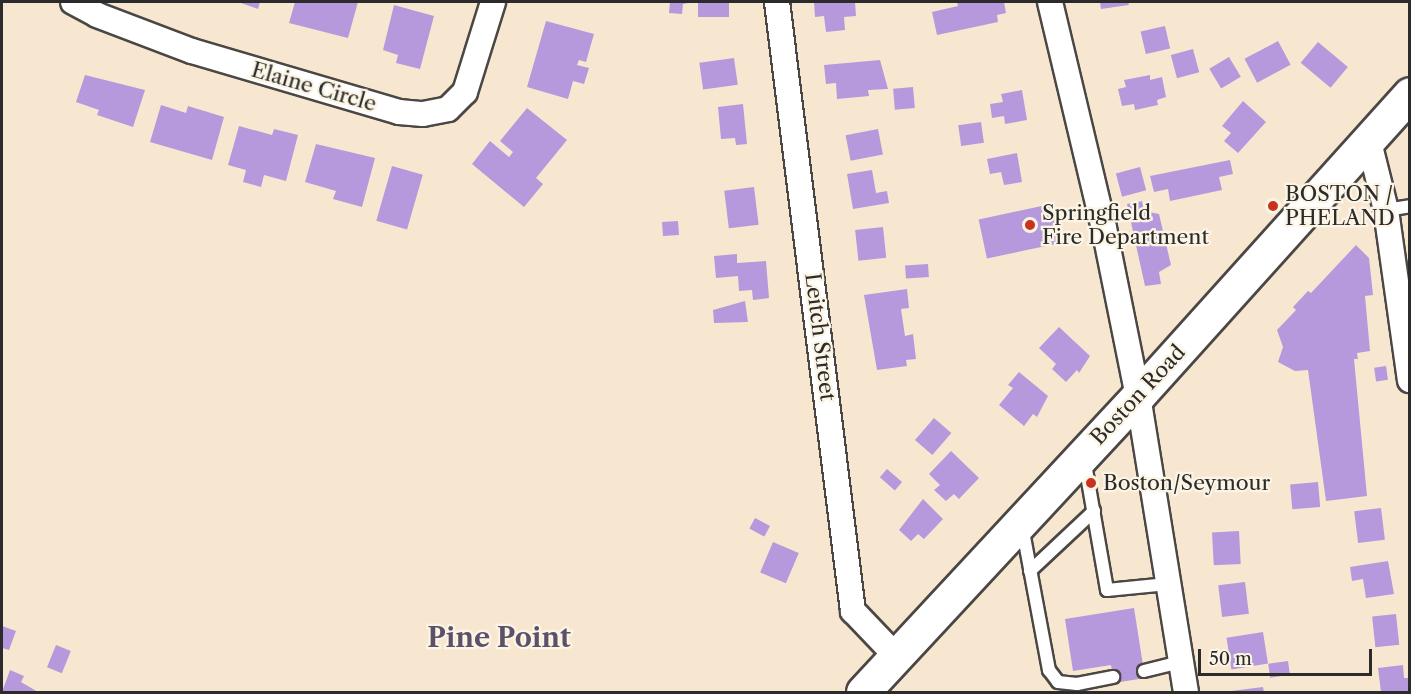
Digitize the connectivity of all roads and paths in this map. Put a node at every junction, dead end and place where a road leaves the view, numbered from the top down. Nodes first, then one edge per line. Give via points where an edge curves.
1 (73, 2) edge
2 (493, 2) edge
3 (777, 2) edge
4 (1050, 2) edge
5 (1410, 94) edge
6 (1369, 142) junction
7 (1410, 206) edge
8 (1386, 210) junction
9 (1410, 380) edge
10 (1138, 396) junction
11 (1084, 454) junction
12 (1094, 511) junction
13 (1021, 522) junction
14 (1030, 571) junction
15 (1168, 584) junction
16 (896, 656) junction
17 (1181, 662) junction
18 (1144, 671) dead end
19 (1113, 677) dead end
20 (863, 693) edge
21 (1186, 693) edge

1 - 2 street, Elaine Circle via 192,51 399,112 423,114 448,109 465,92
3 - 16 street, Leitch Street via 853,611
4 - 10 street via 1104,228
5 - 6 main road, Boston Road
6 - 8 street
6 - 10 main road, Boston Road
7 - 8 lane
8 - 9 street
10 - 11 main road, Boston Road
10 - 15 street
11 - 12 lane
11 - 13 main road, Boston Road
12 - 14 lane
12 - 15 lane via 1107,590
13 - 14 lane
13 - 16 main road, Boston Road
14 - 19 lane via 1049,670 1058,682 1077,684
15 - 17 street
16 - 20 main road, Boston Road
17 - 18 lane
17 - 21 street

